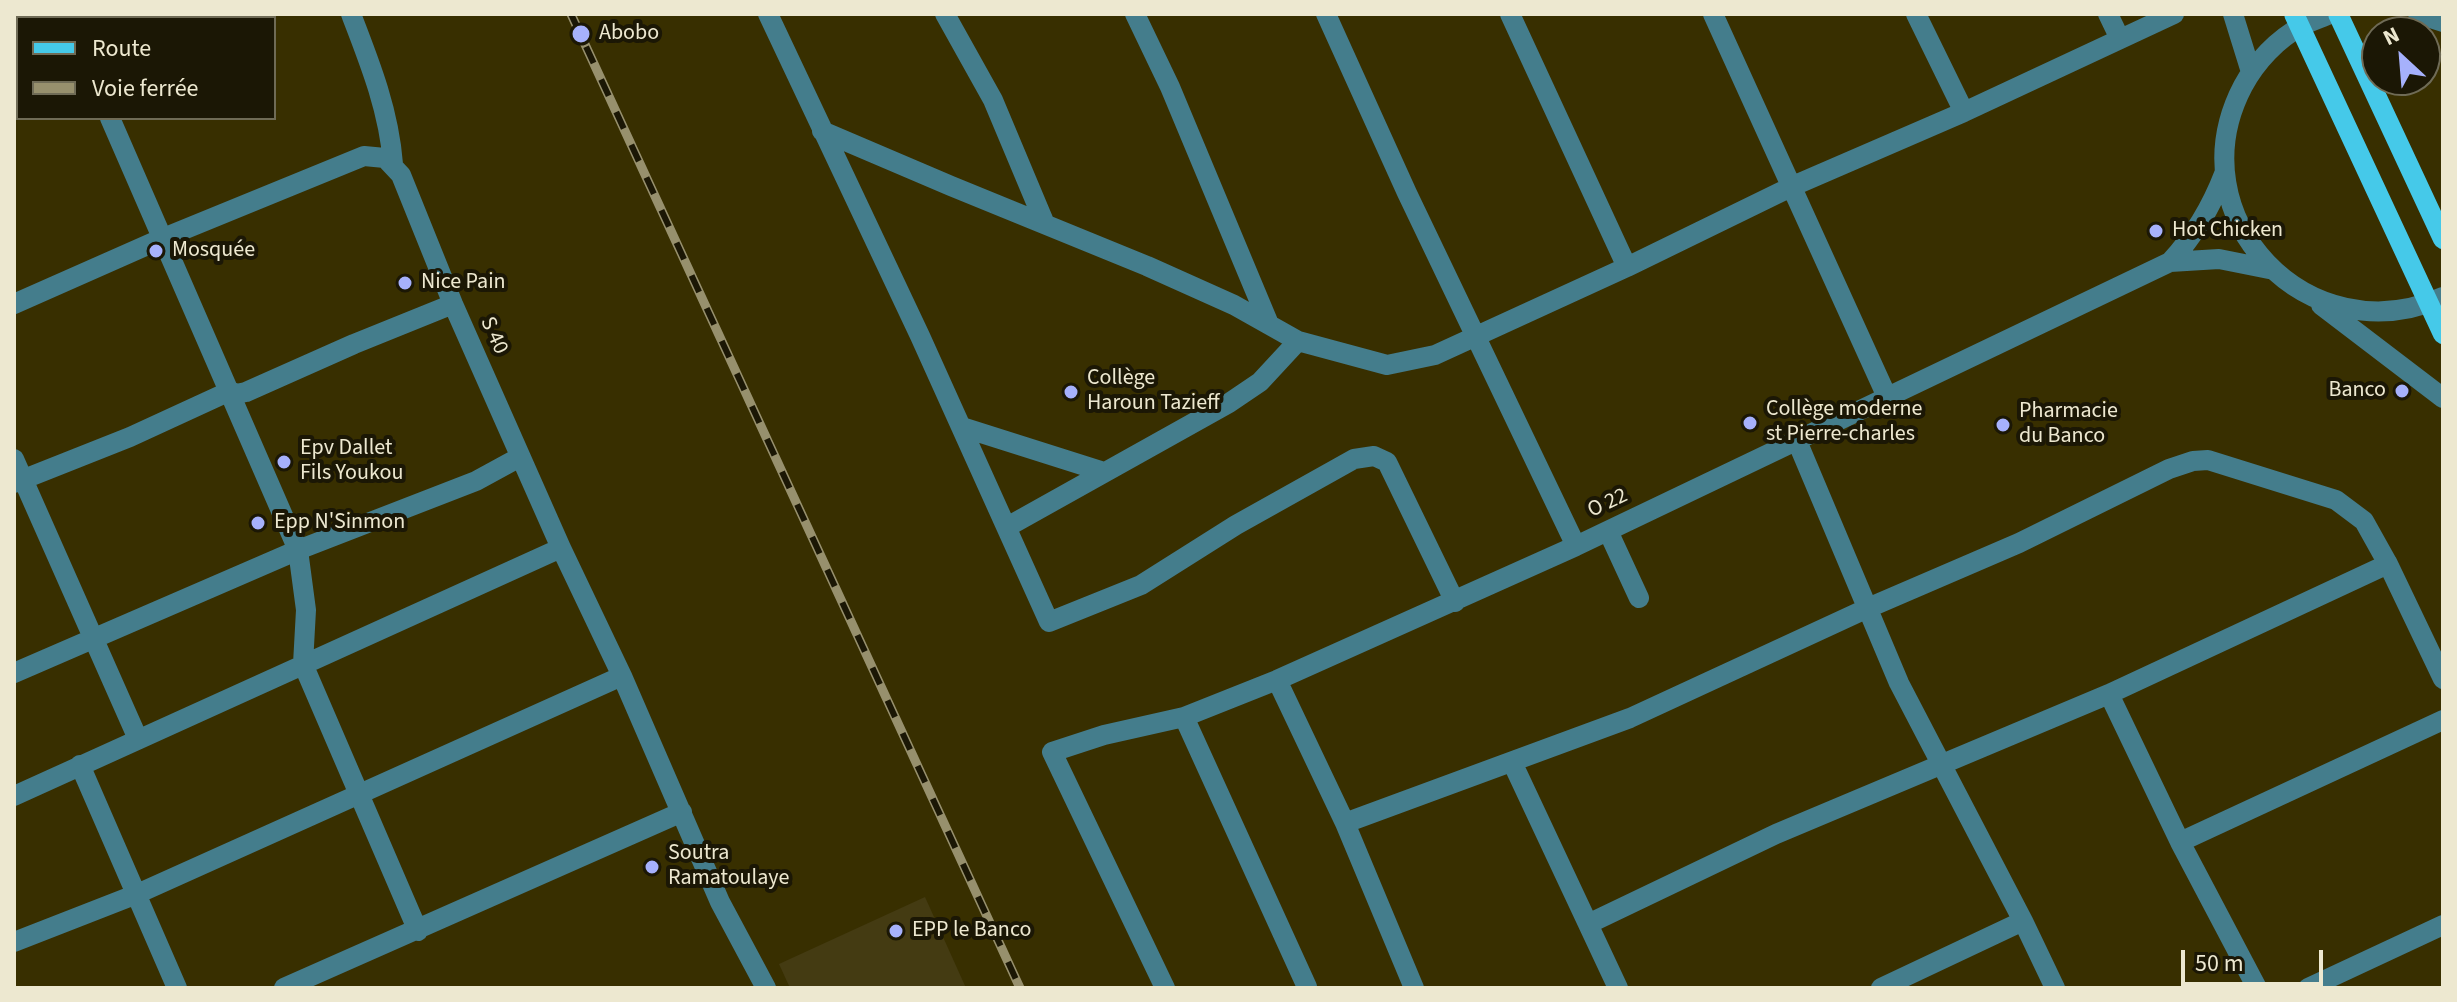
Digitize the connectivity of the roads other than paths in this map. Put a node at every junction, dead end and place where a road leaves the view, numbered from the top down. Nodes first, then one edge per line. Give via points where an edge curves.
1 (351, 14) edge
2 (768, 14) edge
3 (945, 14) edge
4 (1135, 14) edge
5 (1326, 14) edge
6 (1510, 14) edge
7 (1713, 14) edge
8 (1916, 14) edge
9 (2108, 14) edge
10 (2174, 14) edge
11 (2233, 14) edge
12 (2330, 14) edge
13 (2338, 14) edge
14 (2418, 14) edge
15 (2442, 18) edge
16 (2298, 20) edge
17 (2120, 39) junction
18 (2251, 72) junction
19 (1964, 112) junction
20 (111, 120) edge
21 (822, 131) junction
22 (393, 164) junction
23 (2224, 174) junction
24 (1793, 186) junction
25 (1045, 224) junction
26 (161, 239) junction
27 (2443, 239) edge
28 (2170, 262) junction
29 (1627, 267) junction
30 (2269, 269) junction
31 (2315, 299) junction
32 (2436, 300) edge
33 (14, 304) edge
34 (453, 304) junction
35 (1269, 324) junction
36 (2443, 334) edge
37 (1475, 336) junction
38 (1298, 341) junction
39 (230, 391) junction
40 (2443, 398) edge
41 (1888, 399) junction
42 (962, 427) junction
43 (1797, 441) junction
44 (520, 457) junction
45 (14, 459) edge
46 (1104, 472) junction
47 (18, 481) edge
48 (1007, 527) junction
49 (1608, 531) junction
50 (1576, 546) junction
51 (561, 548) junction
52 (298, 550) junction
53 (2388, 564) junction
54 (1639, 598) dead end
55 (1455, 602) junction
56 (1868, 608) junction
57 (92, 639) junction
58 (303, 664) junction
59 (14, 673) edge
60 (622, 676) junction
61 (2443, 679) edge
62 (1277, 680) junction
63 (2109, 694) junction
64 (1184, 717) junction
65 (2443, 720) edge
66 (138, 739) junction
67 (1512, 762) junction
68 (1942, 763) junction
69 (80, 765) junction
70 (358, 795) junction
71 (14, 796) edge
72 (682, 812) junction
73 (1345, 823) junction
74 (2180, 842) junction
75 (137, 894) junction
76 (2023, 921) junction
77 (1588, 924) junction
78 (2443, 925) edge
79 (418, 931) junction
80 (14, 942) edge
81 (1307, 987) edge
82 (177, 988) edge
83 (284, 988) edge
84 (766, 988) edge
85 (1165, 988) edge
86 (1414, 988) edge
87 (1618, 988) edge
88 (1881, 988) edge
89 (2055, 988) edge
90 (2257, 988) edge
91 (2308, 988) edge

1 - 22 street via 374,72
2 - 21 street
3 - 25 street via 993,100
4 - 35 street
5 - 37 street
6 - 29 street
7 - 24 street
8 - 19 street
9 - 17 street
10 - 17 street
11 - 18 street
12 - 16 street
13 - 27 main road
14 - 15 street
16 - 18 street
16 - 32 main road
17 - 19 street
18 - 23 street via 2224,138
19 - 24 street
20 - 26 street
21 - 25 street
21 - 42 street
22 - 26 street via 364,156
22 - 34 street, S 40
23 - 28 street via 2197,230
23 - 30 street via 2238,225
24 - 29 street
24 - 41 street
25 - 35 street
26 - 33 street
26 - 39 street
28 - 30 street via 2219,259
28 - 41 street, O 22
29 - 37 street
30 - 31 street
31 - 32 street via 2352,310 2391,311
31 - 40 street
32 - 36 main road
34 - 39 street via 246,392
34 - 44 street, S 40
35 - 38 street
37 - 38 street via 1435,355 1387,365
37 - 50 street
38 - 46 street via 1243,394
39 - 47 street
39 - 52 street
41 - 43 street, O 22
42 - 46 street
42 - 48 street
43 - 49 street, O 22
43 - 56 street
44 - 51 street, S 40
44 - 52 street via 476,481
45 - 47 street
46 - 48 street
47 - 57 street
48 - 55 street via 1049,622 1141,585 1318,478 1354,459 1374,456 1387,462
49 - 50 street, O 22
49 - 54 street
50 - 55 street, O 22
51 - 58 street
51 - 60 street, S 40
52 - 57 street
52 - 58 street via 306,610
53 - 56 street via 2364,521 2336,500 2208,460 2193,461
53 - 61 street
53 - 63 street
55 - 62 street, O 22
56 - 67 street via 1630,718
56 - 68 street via 1899,683
57 - 59 street
57 - 66 street
58 - 66 street
58 - 70 street
60 - 70 street
60 - 72 street, S 40
62 - 64 street, O 22
62 - 73 street
63 - 68 street
63 - 74 street
64 - 81 street
64 - 85 street, O 22 via 1052,752
65 - 74 street
66 - 69 street
67 - 73 street
67 - 77 street
68 - 76 street
68 - 77 street via 1776,834
69 - 71 street
69 - 75 street
70 - 75 street
70 - 79 street
72 - 79 street
72 - 84 street, S 40 via 720,902
73 - 86 street
74 - 90 street
75 - 80 street
75 - 82 street
76 - 88 street
76 - 89 street
77 - 87 street
78 - 91 street
79 - 83 street

